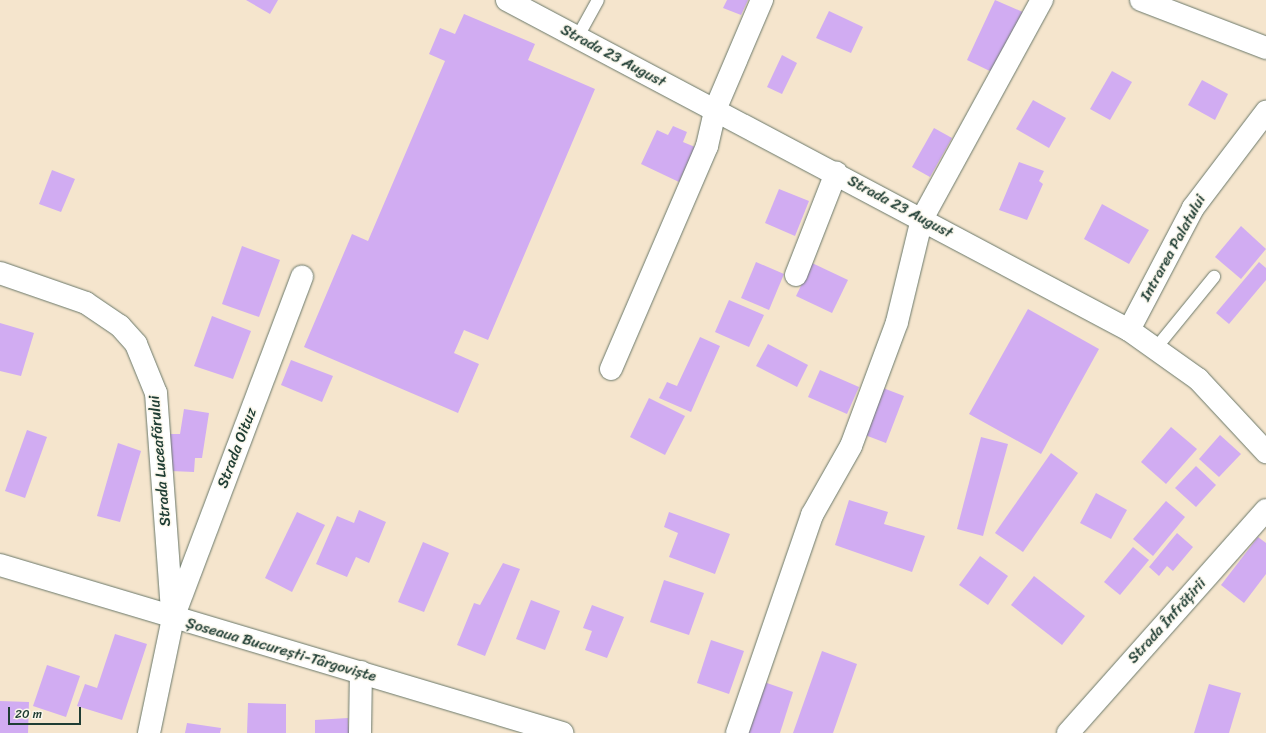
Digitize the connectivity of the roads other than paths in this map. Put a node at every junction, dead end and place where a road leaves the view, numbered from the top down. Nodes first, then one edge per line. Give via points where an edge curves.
1 (506, 0) edge
2 (598, 0) edge
3 (762, 0) edge
4 (1141, 0) edge
5 (1034, 2) edge
6 (577, 38) junction
7 (1266, 48) edge
8 (715, 110) junction
9 (1266, 112) edge
10 (836, 173) junction
11 (922, 219) junction
12 (0, 274) edge
13 (796, 275) dead end
14 (302, 277) dead end
15 (1214, 277) dead end
16 (1129, 330) junction
17 (1156, 348) junction
18 (611, 369) dead end
19 (1266, 452) edge
20 (1266, 510) edge
21 (0, 565) edge
22 (173, 618) junction
23 (361, 672) junction
24 (557, 732) edge
25 (149, 733) edge
26 (360, 733) edge
27 (737, 733) edge
28 (1068, 733) edge

1 - 6 street, Strada 23 August
2 - 6 lane
3 - 8 street
4 - 7 street
5 - 11 street
6 - 8 street, Strada 23 August
8 - 10 street, Strada 23 August
8 - 18 street via 707,146
9 - 16 street, Intrarea Palatului via 1193,208
10 - 11 street, Strada 23 August
10 - 13 street
11 - 16 street, Strada 23 August
11 - 27 street via 897,322 851,446 812,516
12 - 22 street, Strada Luceafărului via 86,303 120,326 136,344 156,393
14 - 22 street, Strada Oituz
15 - 17 lane
16 - 17 street, Strada 23 August
17 - 19 street, Strada 23 August via 1198,380
20 - 28 street, Strada Înfrățirii
21 - 22 street, Șoseaua București-Târgoviște
22 - 23 street, Șoseaua București-Târgoviște
22 - 25 street
23 - 24 street, Șoseaua București-Târgoviște
23 - 26 street

